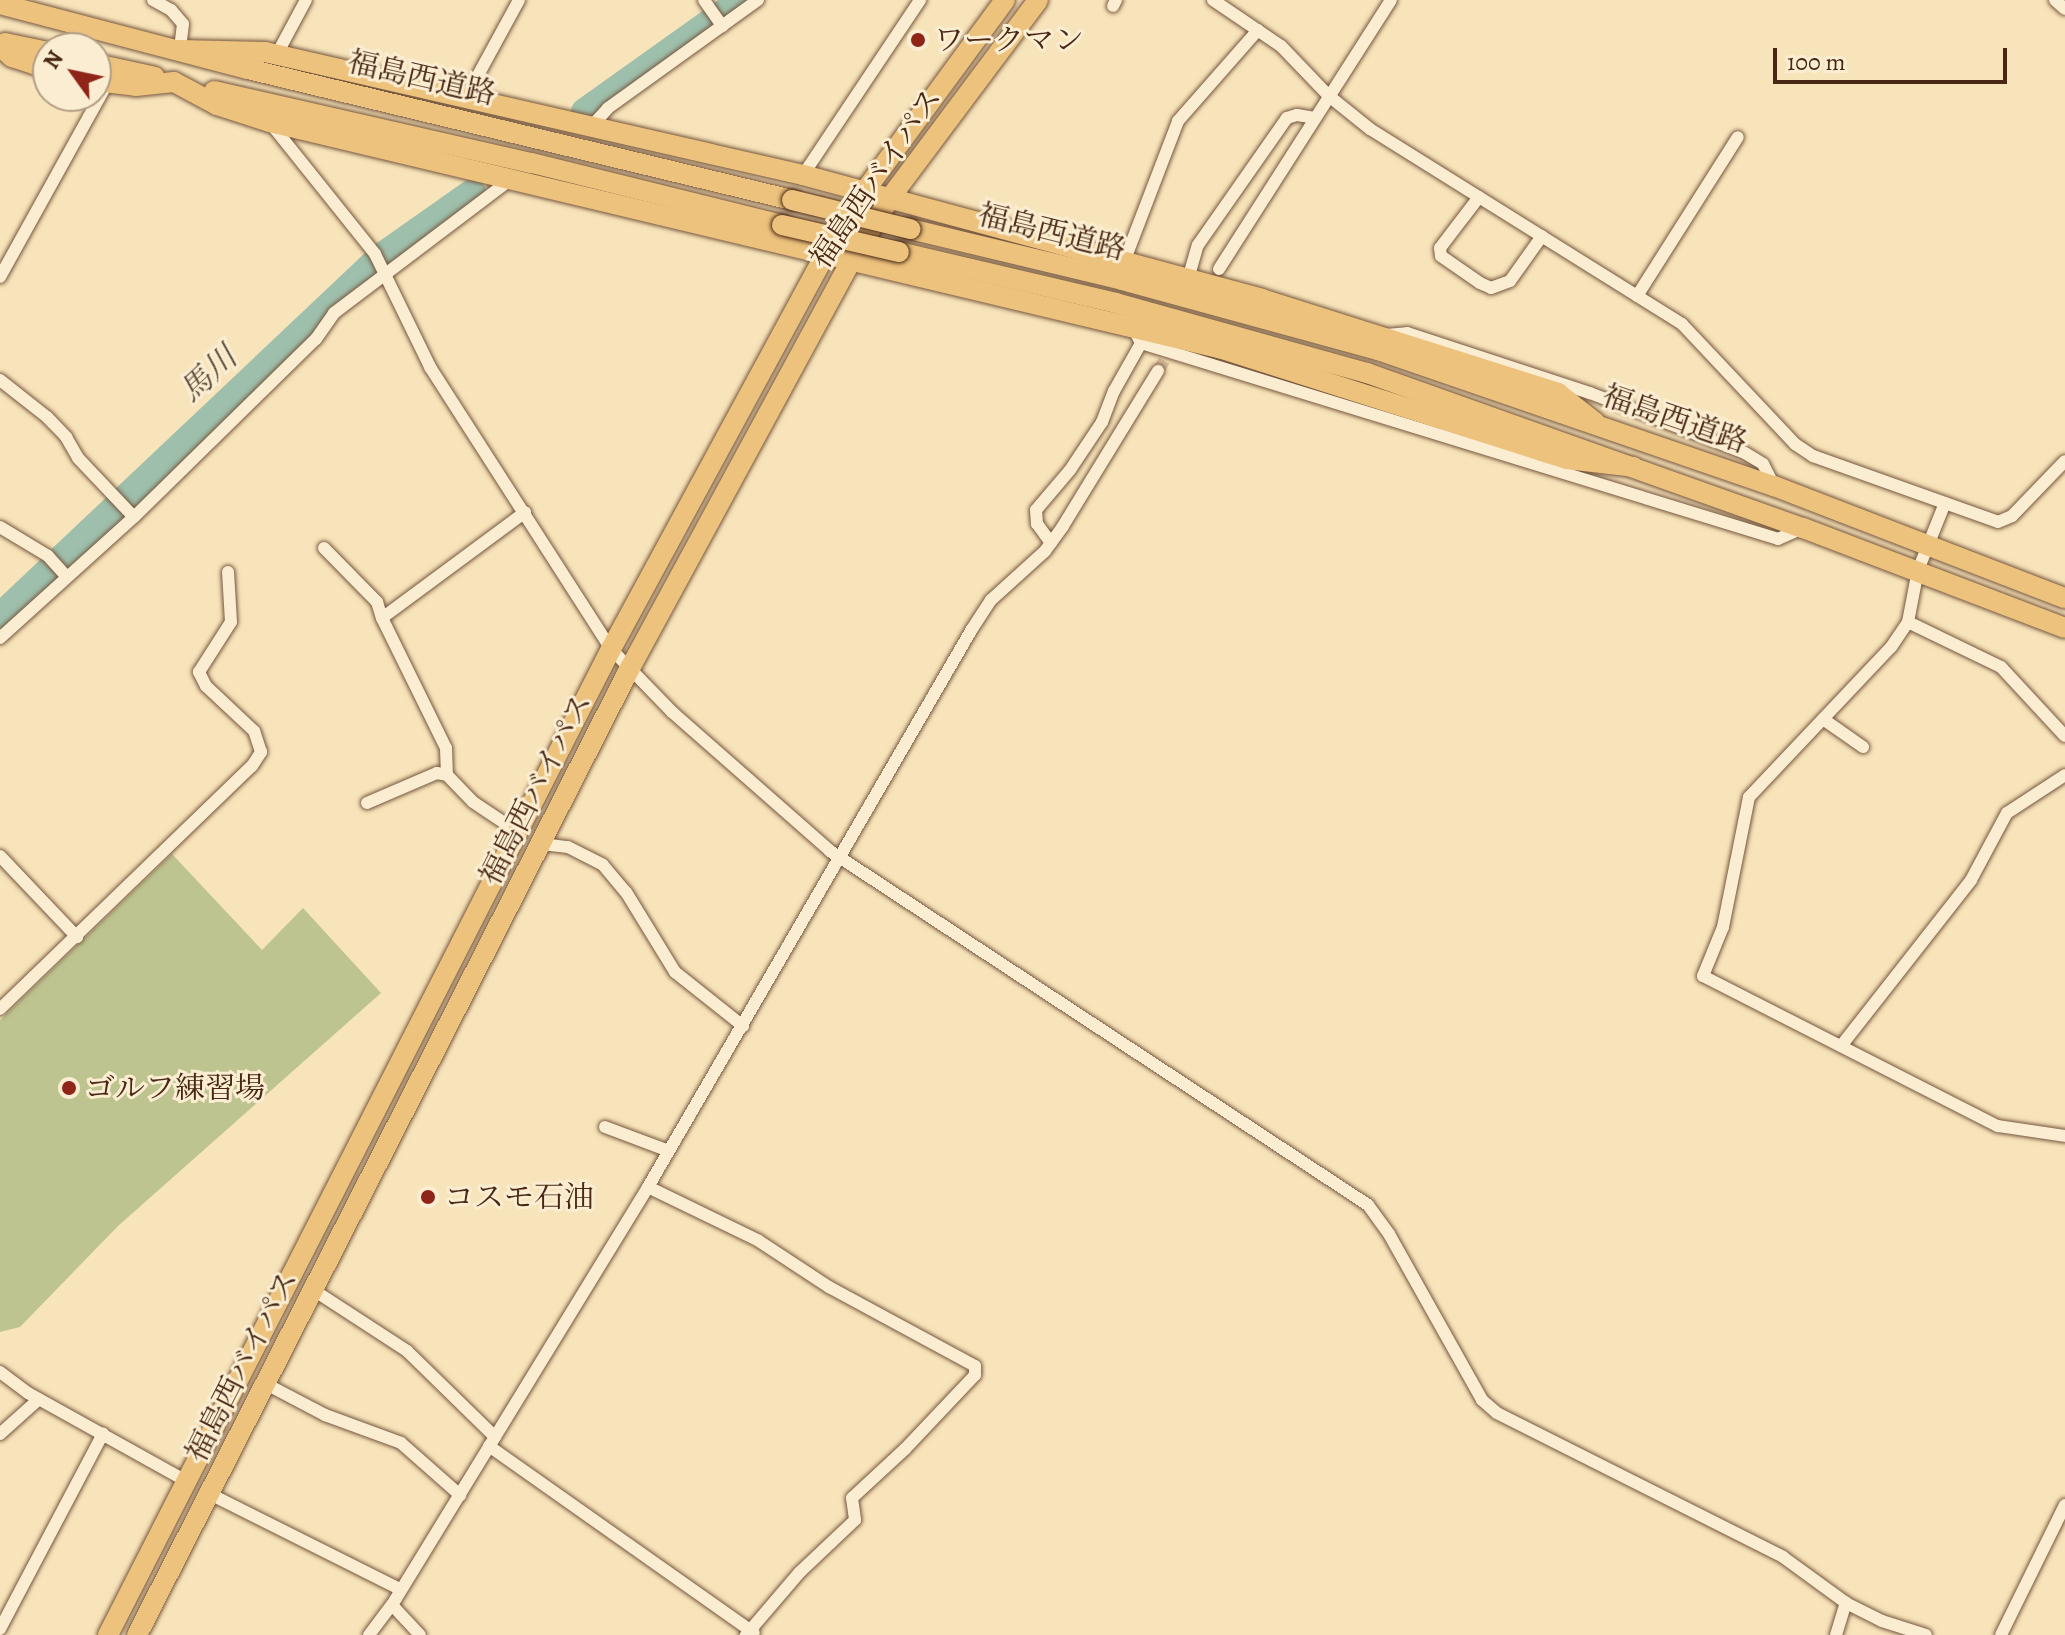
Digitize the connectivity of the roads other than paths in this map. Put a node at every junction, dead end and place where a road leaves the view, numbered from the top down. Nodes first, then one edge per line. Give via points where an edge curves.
1 (153, 0) edge
2 (306, 0) edge
3 (519, 0) edge
4 (704, 0) edge
5 (758, 0) edge
6 (920, 0) edge
7 (1005, 0) edge
8 (1038, 0) edge
9 (1213, 0) edge
10 (1391, 0) edge
11 (2055, 0) edge
12 (0, 4) edge
13 (2065, 9) edge
14 (719, 21) junction
15 (1258, 30) junction
16 (0, 44) edge
17 (32, 49) edge
18 (180, 50) junction
19 (277, 54) junction
20 (32, 64) edge
21 (112, 68) edge
22 (174, 82) junction
23 (112, 83) edge
24 (1329, 96) junction
25 (465, 99) junction
26 (85, 112) edge
27 (1315, 118) junction
28 (270, 122) junction
29 (591, 127) junction
30 (1738, 137) dead end
31 (803, 175) junction
32 (511, 179) junction
33 (864, 192) junction
34 (1479, 197) junction
35 (890, 198) junction
36 (1542, 236) junction
37 (825, 255) junction
38 (852, 260) junction
39 (1124, 262) junction
40 (1219, 269) dead end
41 (384, 270) junction
42 (0, 277) edge
43 (1188, 279) junction
44 (1637, 296) junction
45 (1136, 334) junction
46 (1379, 336) junction
47 (1158, 371) tunnel mouth
48 (0, 380) edge
49 (1596, 423) junction
50 (2065, 461) edge
51 (1634, 467) junction
52 (1774, 486) junction
53 (1945, 503) junction
54 (525, 512) junction
55 (130, 514) junction
56 (0, 527) edge
57 (1803, 528) junction
58 (1051, 543) junction
59 (1928, 546) junction
60 (324, 548) dead end
61 (1918, 570) junction
62 (64, 572) junction
63 (228, 572) dead end
64 (2065, 598) edge
65 (382, 618) junction
66 (1908, 622) junction
67 (2065, 628) edge
68 (0, 638) edge
69 (611, 649) junction
70 (629, 670) junction
71 (1823, 719) junction
72 (2065, 736) edge
73 (1863, 747) dead end
74 (447, 775) junction
75 (2065, 775) edge
76 (367, 803) dead end
77 (518, 832) junction
78 (542, 844) junction
79 (0, 856) edge
80 (839, 856) junction
81 (77, 937) junction
82 (0, 1009) edge
83 (743, 1026) junction
84 (1841, 1046) junction
85 (605, 1127) dead end
86 (2065, 1136) edge
87 (669, 1151) junction
88 (648, 1187) junction
89 (315, 1291) junction
90 (0, 1372) edge
91 (266, 1384) junction
92 (39, 1399) junction
93 (0, 1434) edge
94 (103, 1434) junction
95 (492, 1442) junction
96 (186, 1481) junction
97 (210, 1494) junction
98 (460, 1495) junction
99 (2065, 1505) edge
100 (400, 1589) junction
101 (1846, 1603) junction
102 (392, 1605) junction
103 (0, 1629) edge
104 (751, 1633) edge
105 (108, 1635) edge
106 (137, 1635) edge
107 (369, 1635) edge
108 (420, 1635) edge
109 (1836, 1635) edge
110 (1926, 1635) edge
111 (2001, 1635) edge

1 - 18 street via 183,24
2 - 19 street
3 - 25 street
4 - 14 street
5 - 14 street
6 - 31 street
7 - 33 highway, 福島西バイパス
8 - 35 highway, 福島西バイパス
9 - 15 street
10 - 24 street
11 - 13 street
12 - 18 highway, 福島西道路
14 - 29 street
15 - 24 street
15 - 39 street via 1178,121
16 - 17 highway
16 - 20 highway via 12,57
18 - 19 highway
18 - 49 highway, 福島西道路, bridge via 1122,280 1378,350
19 - 25 highway
21 - 22 highway, 福島西道路
22 - 23 highway
22 - 28 highway via 217,105
22 - 51 highway, 福島西道路, bridge via 1116,303 1367,373
24 - 27 street
24 - 34 street via 1370,129
25 - 29 highway
26 - 42 street
27 - 40 street
27 - 43 street via 1287,118 1198,245
28 - 32 highway
28 - 41 street
29 - 31 highway
30 - 44 street
31 - 33 highway
32 - 37 highway
32 - 41 street
33 - 35 highway
33 - 37 highway, 福島西バイパス
34 - 36 street
34 - 36 street via 1440,248 1441,256 1480,283 1491,288 1510,281
35 - 38 highway, 福島西バイパス
35 - 39 highway
36 - 44 street
37 - 38 highway
37 - 69 highway, 福島西バイパス
38 - 45 highway
38 - 70 highway, 福島西バイパス
39 - 43 highway
41 - 54 street via 430,367
41 - 55 street
43 - 46 highway
44 - 53 street via 1682,324 1795,444 1813,456
45 - 51 highway via 1219,348 1567,459
45 - 57 street via 1778,539
45 - 58 street via 1102,422 1036,510 1037,524
46 - 49 highway via 1558,393
46 - 52 street via 1407,333 1590,393 1745,453 1763,464
47 - 58 street
48 - 55 street via 66,437 78,458
49 - 52 highway, 福島西道路
50 - 53 street via 2012,516 1998,522
51 - 57 highway, 福島西道路
52 - 59 highway, 福島西道路
53 - 59 street
54 - 65 street
54 - 69 street
55 - 62 street
56 - 62 street
57 - 61 highway, 福島西道路
58 - 80 street via 991,600
59 - 61 street
59 - 64 highway, 福島西道路
60 - 65 street via 377,602
61 - 66 street
61 - 67 highway, 福島西道路
62 - 68 street
63 - 81 street via 231,622 199,672 206,686 254,731 261,752
65 - 74 street via 446,748
66 - 71 street
66 - 72 street via 2001,667
69 - 70 street
69 - 77 highway, 福島西バイパス
70 - 78 highway, 福島西バイパス
70 - 80 street
71 - 73 street
71 - 84 street via 1749,797 1723,927 1703,976
74 - 76 street via 437,773
74 - 77 street via 473,802
75 - 84 street via 2007,813 1971,880
77 - 96 highway, 福島西バイパス
78 - 83 street via 568,847 603,865 626,892 675,972
78 - 89 highway, 福島西バイパス
79 - 81 street
80 - 83 street
80 - 101 street via 1368,1205 1482,1400 1497,1413 1783,1557
81 - 82 street
83 - 87 street
84 - 86 street via 1998,1126
85 - 87 street
87 - 88 street
88 - 95 street
88 - 104 street via 759,1241 829,1287 975,1366 975,1375 852,1498 855,1520 799,1573
89 - 91 highway, 福島西バイパス
89 - 95 street via 407,1351
90 - 92 street
91 - 97 highway, 福島西バイパス
91 - 98 street via 325,1415 401,1443
92 - 93 street
92 - 94 street
94 - 96 street
94 - 103 street
95 - 98 street
95 - 104 street
96 - 105 highway, 福島西バイパス
97 - 100 street
97 - 106 highway, 福島西バイパス
98 - 100 street
99 - 111 street
100 - 102 street
101 - 109 street
101 - 110 street
102 - 107 street
102 - 108 street

